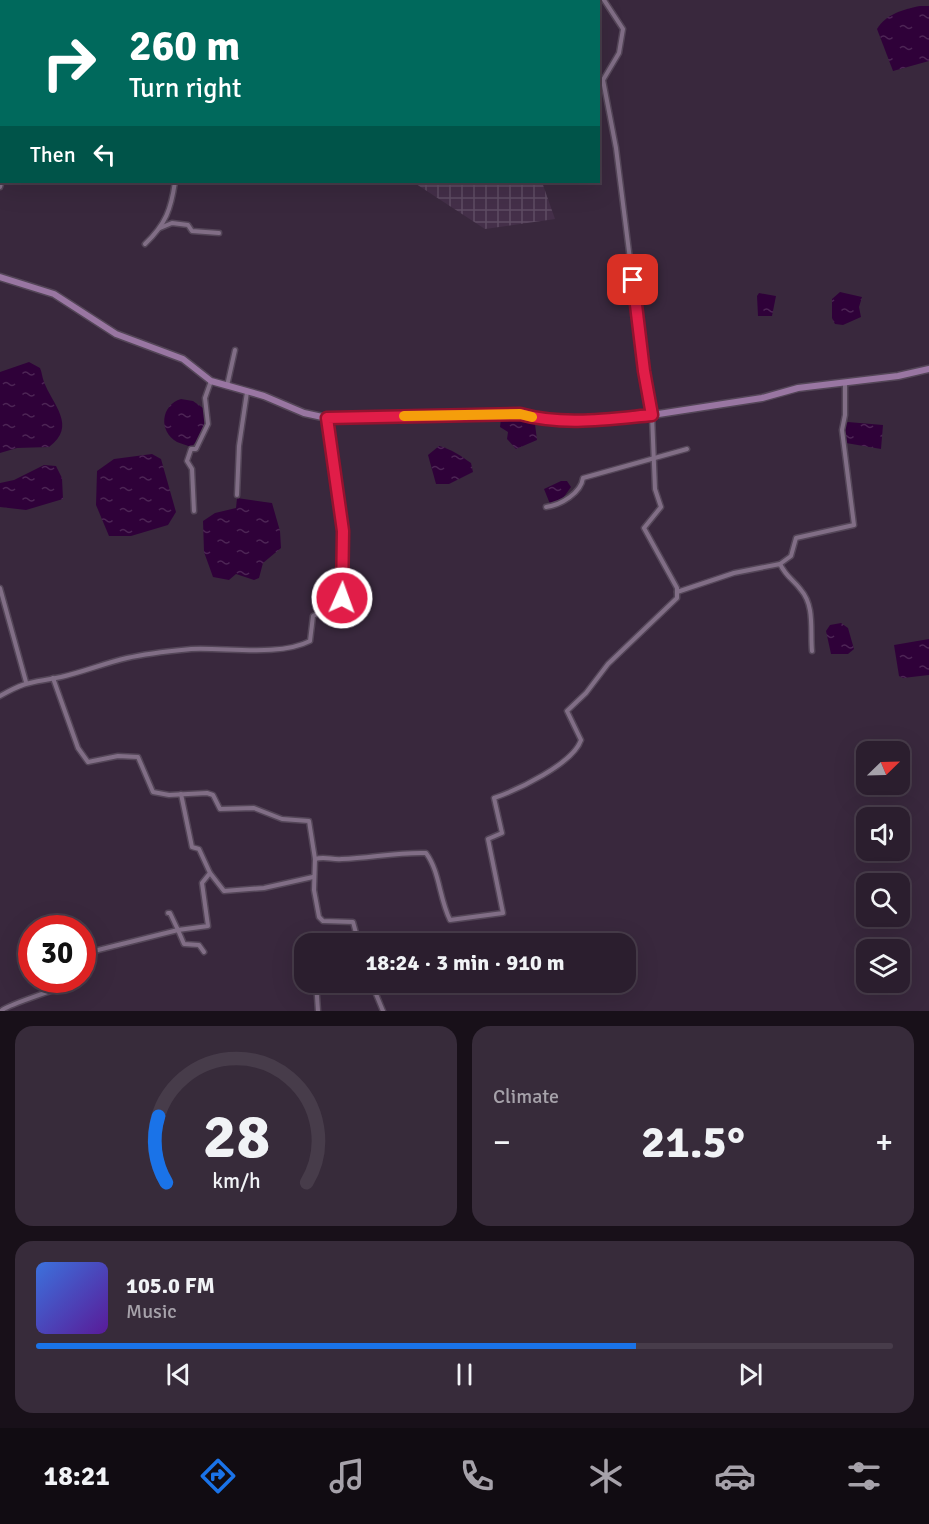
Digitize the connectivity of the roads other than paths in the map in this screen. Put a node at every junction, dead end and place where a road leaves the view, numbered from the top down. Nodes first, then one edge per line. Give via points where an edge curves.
1 (604, 0) edge
2 (175, 183) edge
3 (159, 228) junction
4 (219, 233) dead end
5 (145, 244) dead end
6 (0, 277) edge
7 (235, 350) dead end
8 (929, 369) edge
9 (211, 381) junction
10 (844, 383) junction
11 (226, 387) junction
12 (248, 392) junction
13 (652, 415) junction
14 (327, 418) junction
15 (687, 449) dead end
16 (655, 457) junction
17 (237, 495) dead end
18 (546, 507) dead end
19 (194, 511) dead end
20 (780, 564) junction
21 (0, 588) edge
22 (677, 591) junction
23 (812, 651) dead end
24 (53, 678) junction
25 (26, 682) junction
26 (0, 696) edge
27 (181, 794) junction
28 (315, 858) junction
29 (210, 873) junction
30 (312, 877) junction
31 (168, 913) dead end
32 (178, 930) junction
33 (356, 933) edge
34 (96, 950) edge
35 (204, 952) dead end
36 (44, 993) edge
37 (317, 993) edge
38 (375, 993) edge
39 (1, 1011) edge
40 (318, 1011) edge
41 (383, 1011) edge

1 - 13 street via 623,29 619,53 603,80 616,148
2 - 3 street via 171,209
3 - 4 street via 172,223 188,225 192,231
3 - 5 street
6 - 9 main road via 54,294 116,334 183,359
7 - 11 street
8 - 10 main road
9 - 11 main road
9 - 19 street via 205,398 207,424 187,461 192,469
10 - 13 main road
10 - 20 street via 842,430 854,525 796,538 791,556
11 - 12 main road
12 - 14 main road via 304,414
12 - 17 street via 239,446
13 - 14 main road via 593,421 538,419 520,414
13 - 16 street
14 - 24 street via 343,531 342,598 338,610 324,610 313,616 310,641 264,649 193,649 146,654
15 - 16 street
16 - 18 street via 584,478 568,499
16 - 22 street via 655,489 661,507 644,528
20 - 22 street
20 - 23 street via 808,601
21 - 25 street
22 - 28 street via 677,598 608,664 567,711 581,741 577,752 515,791 494,798 502,833 488,839 502,913 450,920 426,853
24 - 25 street
24 - 27 street via 82,756 88,762 138,757 153,792
25 - 26 street
27 - 28 street via 213,795 220,809 254,808 282,819 309,821
27 - 29 street via 189,841 199,849
28 - 30 street
29 - 30 street via 224,891 231,893
29 - 32 street via 202,883 208,926
30 - 33 street via 319,917 324,921 353,922
31 - 32 street
32 - 34 street
32 - 35 street via 184,944 199,945
36 - 39 street
37 - 40 street
38 - 41 street

